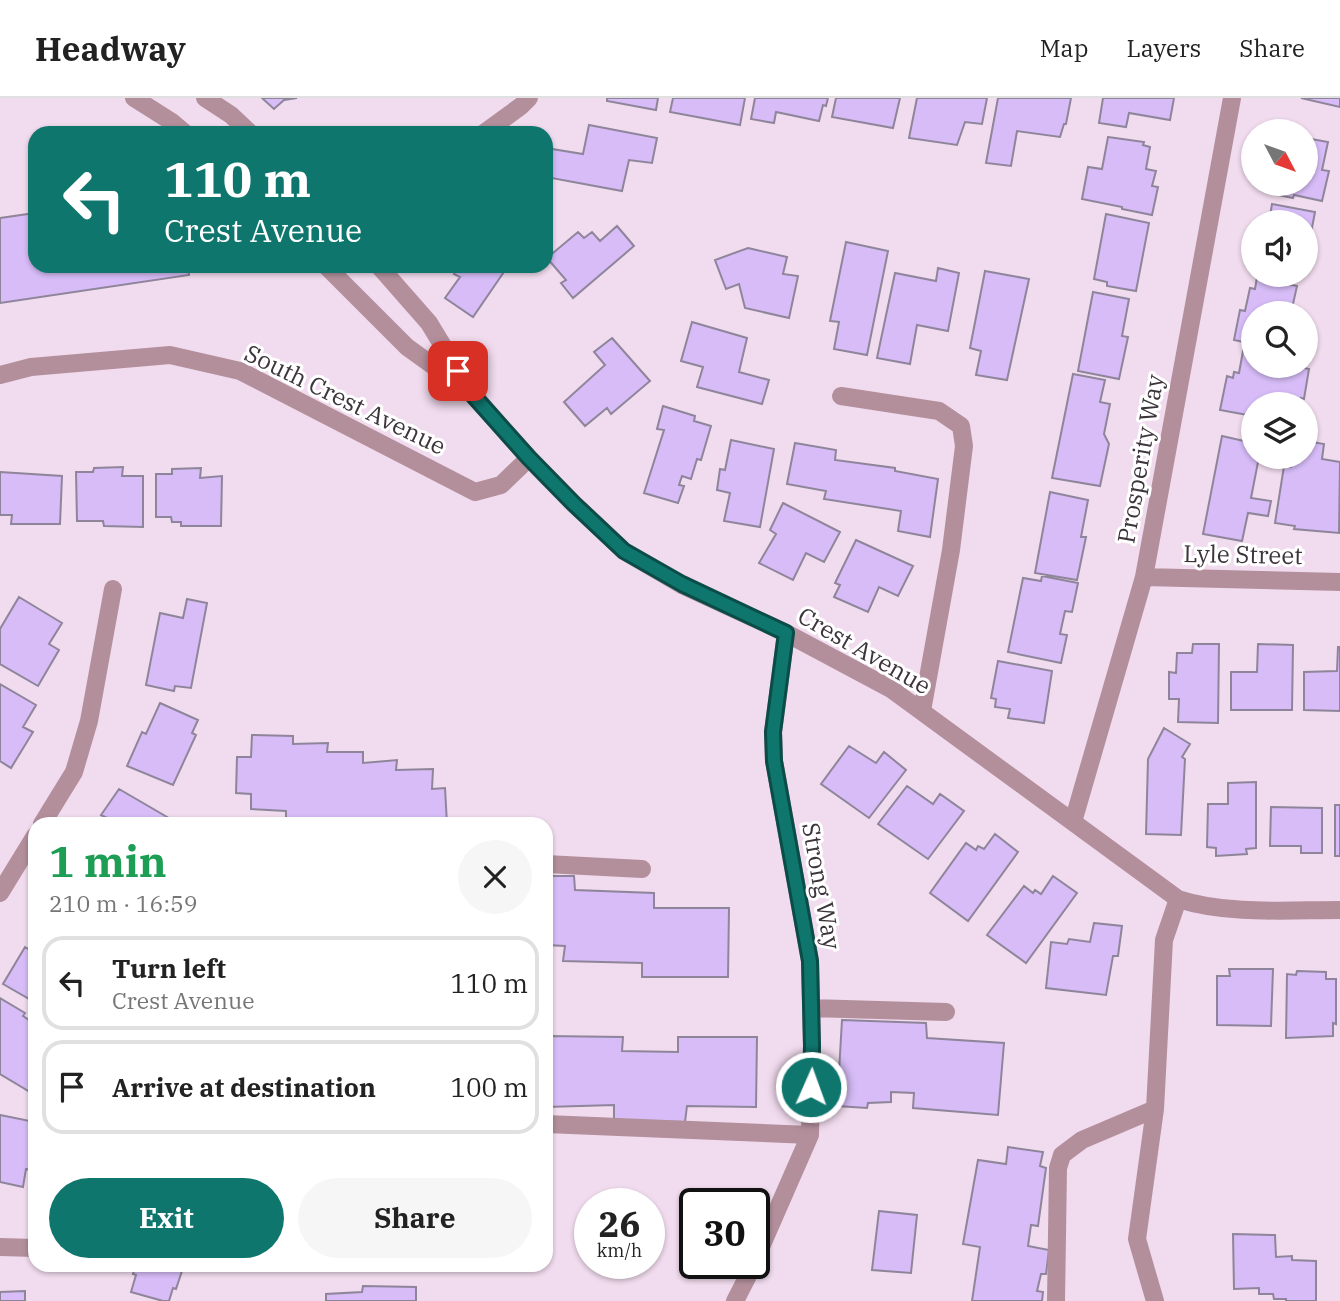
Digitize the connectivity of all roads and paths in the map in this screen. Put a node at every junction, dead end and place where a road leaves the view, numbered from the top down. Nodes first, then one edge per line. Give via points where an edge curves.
1 (134, 98) edge
2 (205, 98) edge
3 (529, 98) edge
4 (1232, 98) edge
5 (177, 126) edge
6 (243, 126) edge
7 (494, 126) edge
8 (333, 273) edge
9 (385, 273) edge
10 (0, 375) edge
11 (472, 394) junction
12 (841, 396) dead end
13 (529, 458) junction
14 (1144, 577) junction
15 (1340, 582) edge
16 (113, 589) dead end
17 (786, 633) junction
18 (922, 712) junction
19 (46, 817) edge
20 (1073, 822) junction
21 (28, 847) edge
22 (553, 864) edge
23 (642, 869) dead end
24 (0, 892) edge
25 (1178, 899) junction
26 (1340, 910) edge
27 (811, 1008) junction
28 (946, 1012) dead end
29 (1155, 1110) junction
30 (553, 1124) edge
31 (810, 1135) junction
32 (770, 1226) edge
33 (0, 1247) edge
34 (28, 1248) edge
35 (746, 1279) edge
36 (735, 1301) edge
37 (1056, 1301) edge
38 (1155, 1301) edge

1 - 5 street
2 - 6 street
3 - 7 street
4 - 14 street, Prosperity Way
8 - 11 street, Crest Avenue via 407,347
9 - 11 street, Crest Avenue via 429,323
10 - 13 street, South Crest Avenue via 31,367 170,355 240,371 475,492 501,485
11 - 13 street, Crest Avenue
12 - 18 street via 939,411 961,426 964,446 951,550
13 - 17 street, Crest Avenue via 624,551
14 - 15 street, Lyle Street
14 - 20 street, Prosperity Way
16 - 19 street via 89,721 74,772
17 - 18 street, Crest Avenue
17 - 27 street, Strong Way via 773,732 774,761 810,961
18 - 20 street, Crest Avenue
20 - 25 street, Crest Avenue
21 - 24 street
22 - 23 street
25 - 26 street, Crest Avenue via 1231,909
25 - 29 street via 1164,940
27 - 28 street
27 - 31 street, Strong Way
29 - 37 street via 1082,1140 1062,1156 1058,1168
29 - 38 street via 1137,1239
30 - 31 street
31 - 32 street, Strong Way
33 - 34 street
35 - 36 street, Strong Way

